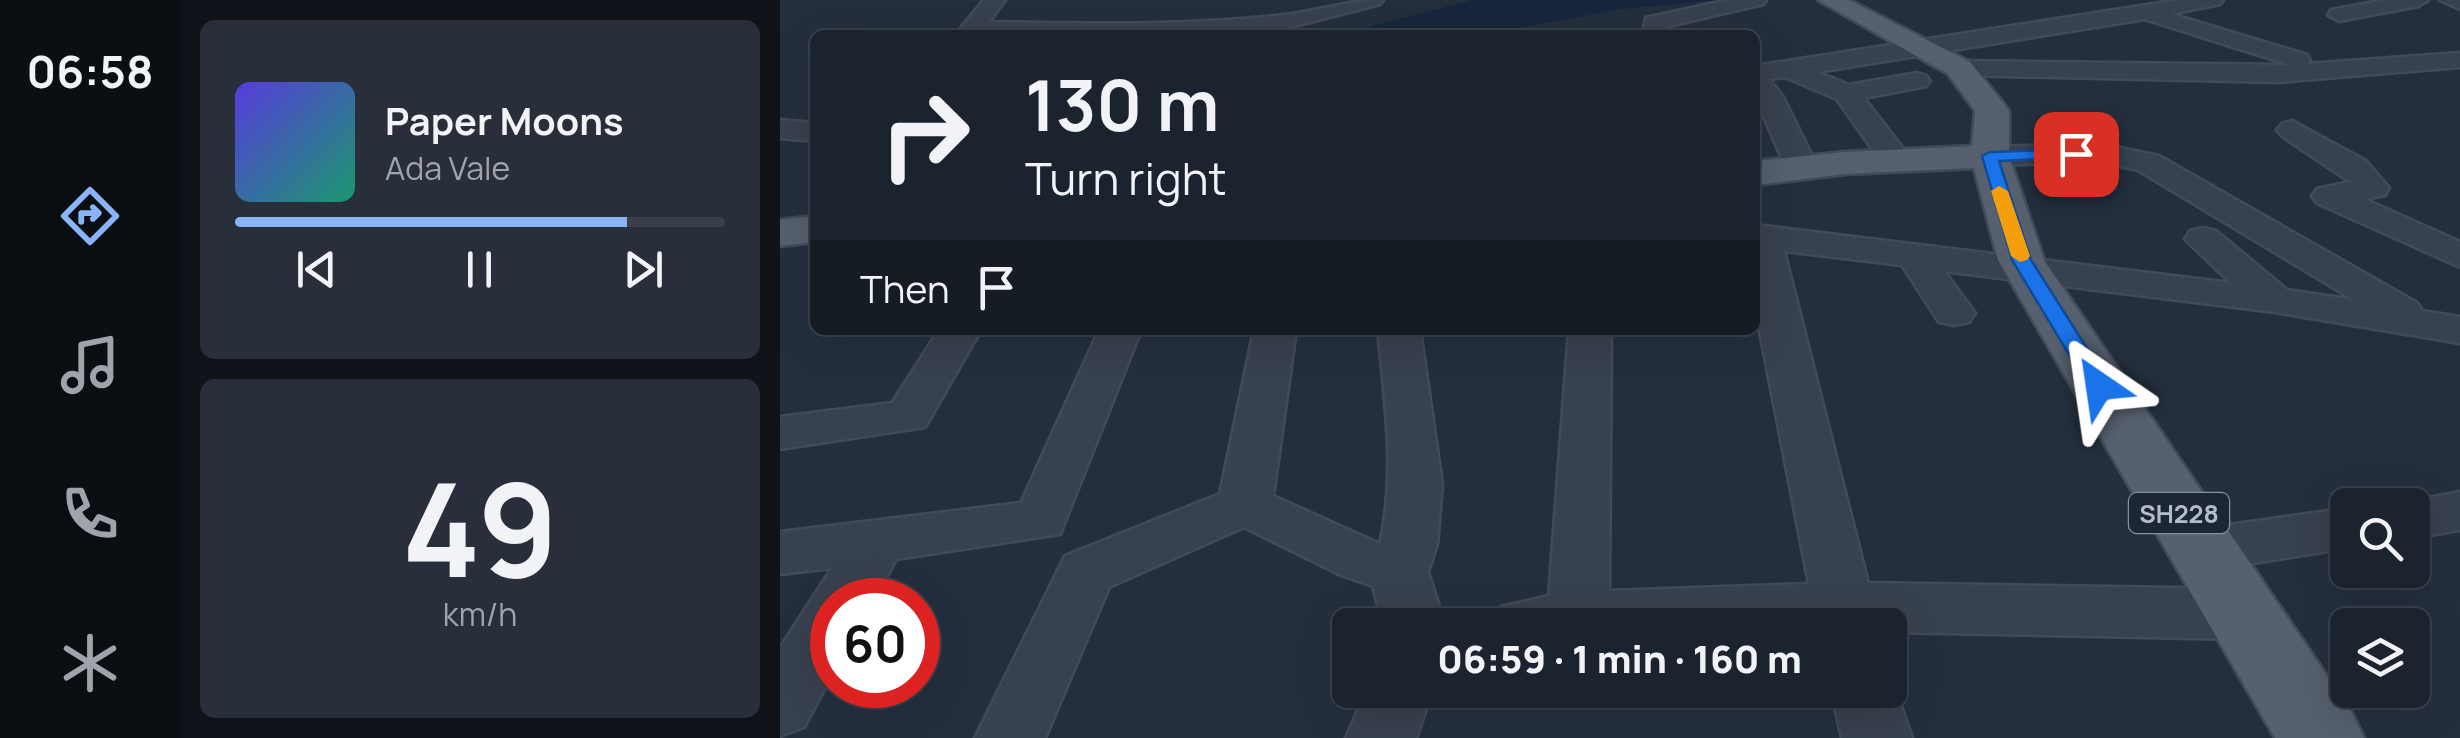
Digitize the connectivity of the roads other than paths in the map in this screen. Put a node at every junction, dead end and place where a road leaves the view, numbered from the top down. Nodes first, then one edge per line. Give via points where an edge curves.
1 (995, 0) edge
2 (1211, 0) edge
3 (1373, 0) edge
4 (1756, 0) edge
5 (1830, 0) edge
6 (2097, 0) edge
7 (2418, 0) edge
8 (2450, 0) edge
9 (2201, 1) edge
10 (2460, 2) edge
11 (1142, 4) dead end
12 (2144, 14) junction
13 (2339, 15) dead end
14 (1208, 24) junction
15 (1296, 28) edge
16 (1096, 30) edge
17 (1119, 30) edge
18 (1153, 30) edge
19 (1654, 30) edge
20 (1926, 47) junction
21 (2460, 60) edge
22 (1958, 68) junction
23 (1788, 69) junction
24 (2333, 73) junction
25 (1760, 76) edge
26 (1917, 81) dead end
27 (1760, 84) edge
28 (1846, 93) junction
29 (780, 128) edge
30 (2292, 130) dead end
31 (810, 131) edge
32 (1990, 156) junction
33 (1898, 163) junction
34 (1802, 168) junction
35 (1760, 172) edge
36 (810, 230) edge
37 (780, 233) edge
38 (1760, 236) edge
39 (2203, 239) dead end
40 (1915, 256) junction
41 (2460, 256) edge
42 (2028, 271) junction
43 (2275, 300) junction
44 (1954, 313) dead end
45 (2421, 323) junction
46 (2460, 330) edge
47 (957, 335) edge
48 (1118, 335) edge
49 (1273, 335) edge
50 (1400, 335) edge
51 (1589, 335) edge
52 (780, 434) edge
53 (1245, 504) junction
54 (2460, 510) edge
55 (2430, 515) edge
56 (1042, 520) junction
57 (2330, 531) edge
58 (880, 538) junction
59 (2202, 550) junction
60 (780, 553) edge
61 (1086, 572) junction
62 (1398, 572) junction
63 (857, 578) edge
64 (1409, 608) edge
65 (1552, 608) edge
66 (1843, 608) edge
67 (2242, 614) junction
68 (1907, 616) edge
69 (810, 655) edge
70 (780, 706) edge
71 (1393, 708) edge
72 (1869, 708) edge
73 (1010, 738) edge
74 (1381, 738) edge
75 (1877, 738) edge
76 (2322, 738) edge

1 - 16 street via 972,28 1055,22
2 - 14 street
3 - 15 street
4 - 19 street via 1654,23
5 - 20 main road, SH228
6 - 12 street
7 - 13 street
8 - 10 street
9 - 12 street
11 - 17 street
12 - 20 street
12 - 24 street
14 - 15 street
14 - 18 street
20 - 22 main road, SH228
20 - 23 street
21 - 24 street
22 - 24 street
22 - 32 main road, SH228 via 1992,111
23 - 25 street
23 - 28 street
26 - 28 street
27 - 34 street
28 - 33 street
29 - 31 street
30 - 41 street via 2355,168 2374,188 2329,196
32 - 33 main road
32 - 42 main road, SH228
32 - 45 street via 2100,153 2148,163
33 - 34 main road
34 - 35 main road
36 - 37 main road
38 - 40 street
38 - 66 street
39 - 43 street
40 - 42 street
40 - 44 street
42 - 43 street
42 - 59 main road, SH228
43 - 45 street
45 - 46 street
47 - 52 street via 908,416
48 - 56 street
49 - 53 street
50 - 62 street via 1415,466 1412,543
51 - 65 street
53 - 61 street
53 - 62 street
54 - 55 street
56 - 58 street
56 - 61 street
57 - 59 street
58 - 60 street
58 - 63 street
59 - 67 main road, SH228
61 - 73 street
62 - 64 street
67 - 68 street
67 - 76 main road, SH228
69 - 70 street
71 - 74 street
72 - 75 street

